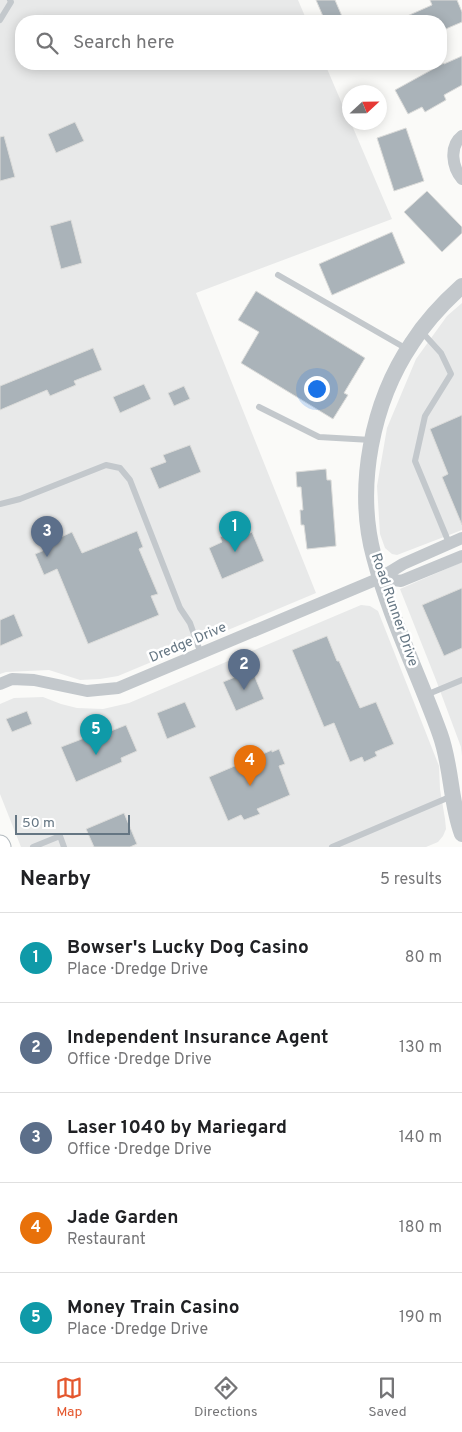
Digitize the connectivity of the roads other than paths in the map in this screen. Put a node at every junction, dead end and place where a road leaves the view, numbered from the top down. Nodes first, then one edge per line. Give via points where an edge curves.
1 (10, 0) edge
2 (0, 20) edge
3 (462, 136) edge
4 (462, 179) edge
5 (278, 275) dead end
6 (462, 286) edge
7 (420, 330) junction
8 (408, 349) junction
9 (259, 407) dead end
10 (372, 440) junction
11 (0, 504) edge
12 (462, 538) edge
13 (449, 543) junction
14 (462, 556) edge
15 (380, 578) junction
16 (201, 654) junction
17 (462, 680) edge
18 (0, 684) edge
19 (425, 695) junction
20 (453, 796) junction
21 (462, 834) edge
22 (33, 847) edge
23 (64, 847) edge
24 (332, 847) edge

1 - 2 lane
3 - 4 street via 457,139 452,158
5 - 8 lane
6 - 7 street, Road Runner Drive
7 - 8 street, Road Runner Drive
7 - 13 lane via 441,353 451,374 426,416 415,461
8 - 10 street, Road Runner Drive via 393,378
9 - 10 lane via 319,437
10 - 15 street, Road Runner Drive via 367,472 367,510 370,540
11 - 16 lane via 106,465 120,468 130,480
12 - 13 street, Dredge Drive
13 - 15 street, Dredge Drive
14 - 15 street, Dredge Drive via 401,581
15 - 16 street, Dredge Drive
15 - 19 street, Road Runner Drive
16 - 18 street, Dredge Drive via 118,688 87,692 34,680 12,679
17 - 19 lane
19 - 20 street, Road Runner Drive via 445,750
20 - 21 street, Road Runner Drive
20 - 24 lane
22 - 23 lane via 60,836

